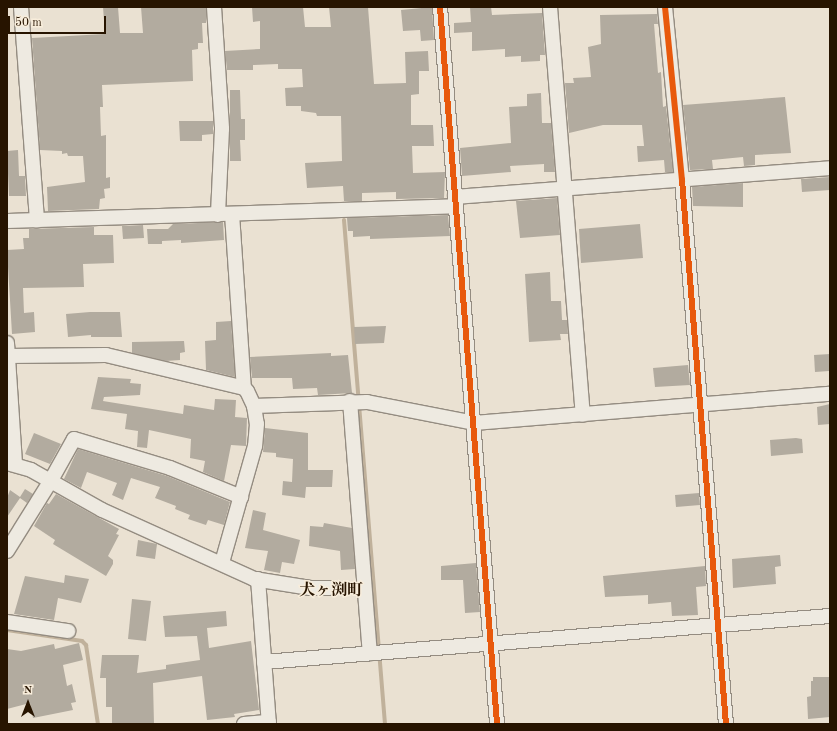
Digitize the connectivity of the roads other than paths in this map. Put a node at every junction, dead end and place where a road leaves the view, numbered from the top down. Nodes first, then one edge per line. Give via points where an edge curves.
1 (21, 7) edge
2 (214, 7) edge
3 (440, 7) edge
4 (550, 7) edge
5 (666, 7) edge
6 (830, 168) edge
7 (682, 180) junction
8 (566, 190) junction
9 (456, 202) junction
10 (232, 214) junction
11 (218, 215) junction
12 (37, 220) junction
13 (7, 221) edge
14 (7, 352) edge
15 (244, 388) junction
16 (830, 394) edge
17 (350, 401) junction
18 (700, 404) junction
19 (254, 406) junction
20 (583, 415) junction
21 (474, 423) junction
22 (11, 463) edge
23 (50, 482) junction
24 (241, 497) junction
25 (7, 551) edge
26 (222, 563) junction
27 (258, 579) junction
28 (330, 588) dead end
29 (830, 616) edge
30 (7, 622) edge
31 (717, 625) junction
32 (68, 631) dead end
33 (490, 643) junction
34 (370, 653) junction
35 (264, 662) junction
36 (269, 723) edge
37 (244, 724) edge
38 (496, 724) edge
39 (726, 724) edge

1 - 12 street
2 - 11 street via 222,129
3 - 9 street
4 - 8 street
5 - 7 street
6 - 7 street
7 - 8 street
7 - 18 street
8 - 9 street
8 - 20 street
9 - 10 street
9 - 21 street
10 - 11 street
10 - 15 street
11 - 12 street
12 - 13 street
14 - 15 street via 106,354
14 - 22 street
15 - 19 street
16 - 18 street
17 - 19 street
17 - 21 street
17 - 34 street
18 - 20 street via 599,411
18 - 31 street
19 - 24 street via 258,424 255,446
20 - 21 street
21 - 33 street
22 - 23 street
23 - 24 street via 74,439 170,468
23 - 25 street
23 - 26 street via 102,510
24 - 26 street
26 - 27 street
27 - 28 street via 310,588
27 - 35 street
29 - 31 street
30 - 32 street
31 - 33 street
31 - 39 street
33 - 34 street
33 - 38 street
34 - 35 street
35 - 36 street
36 - 37 street

